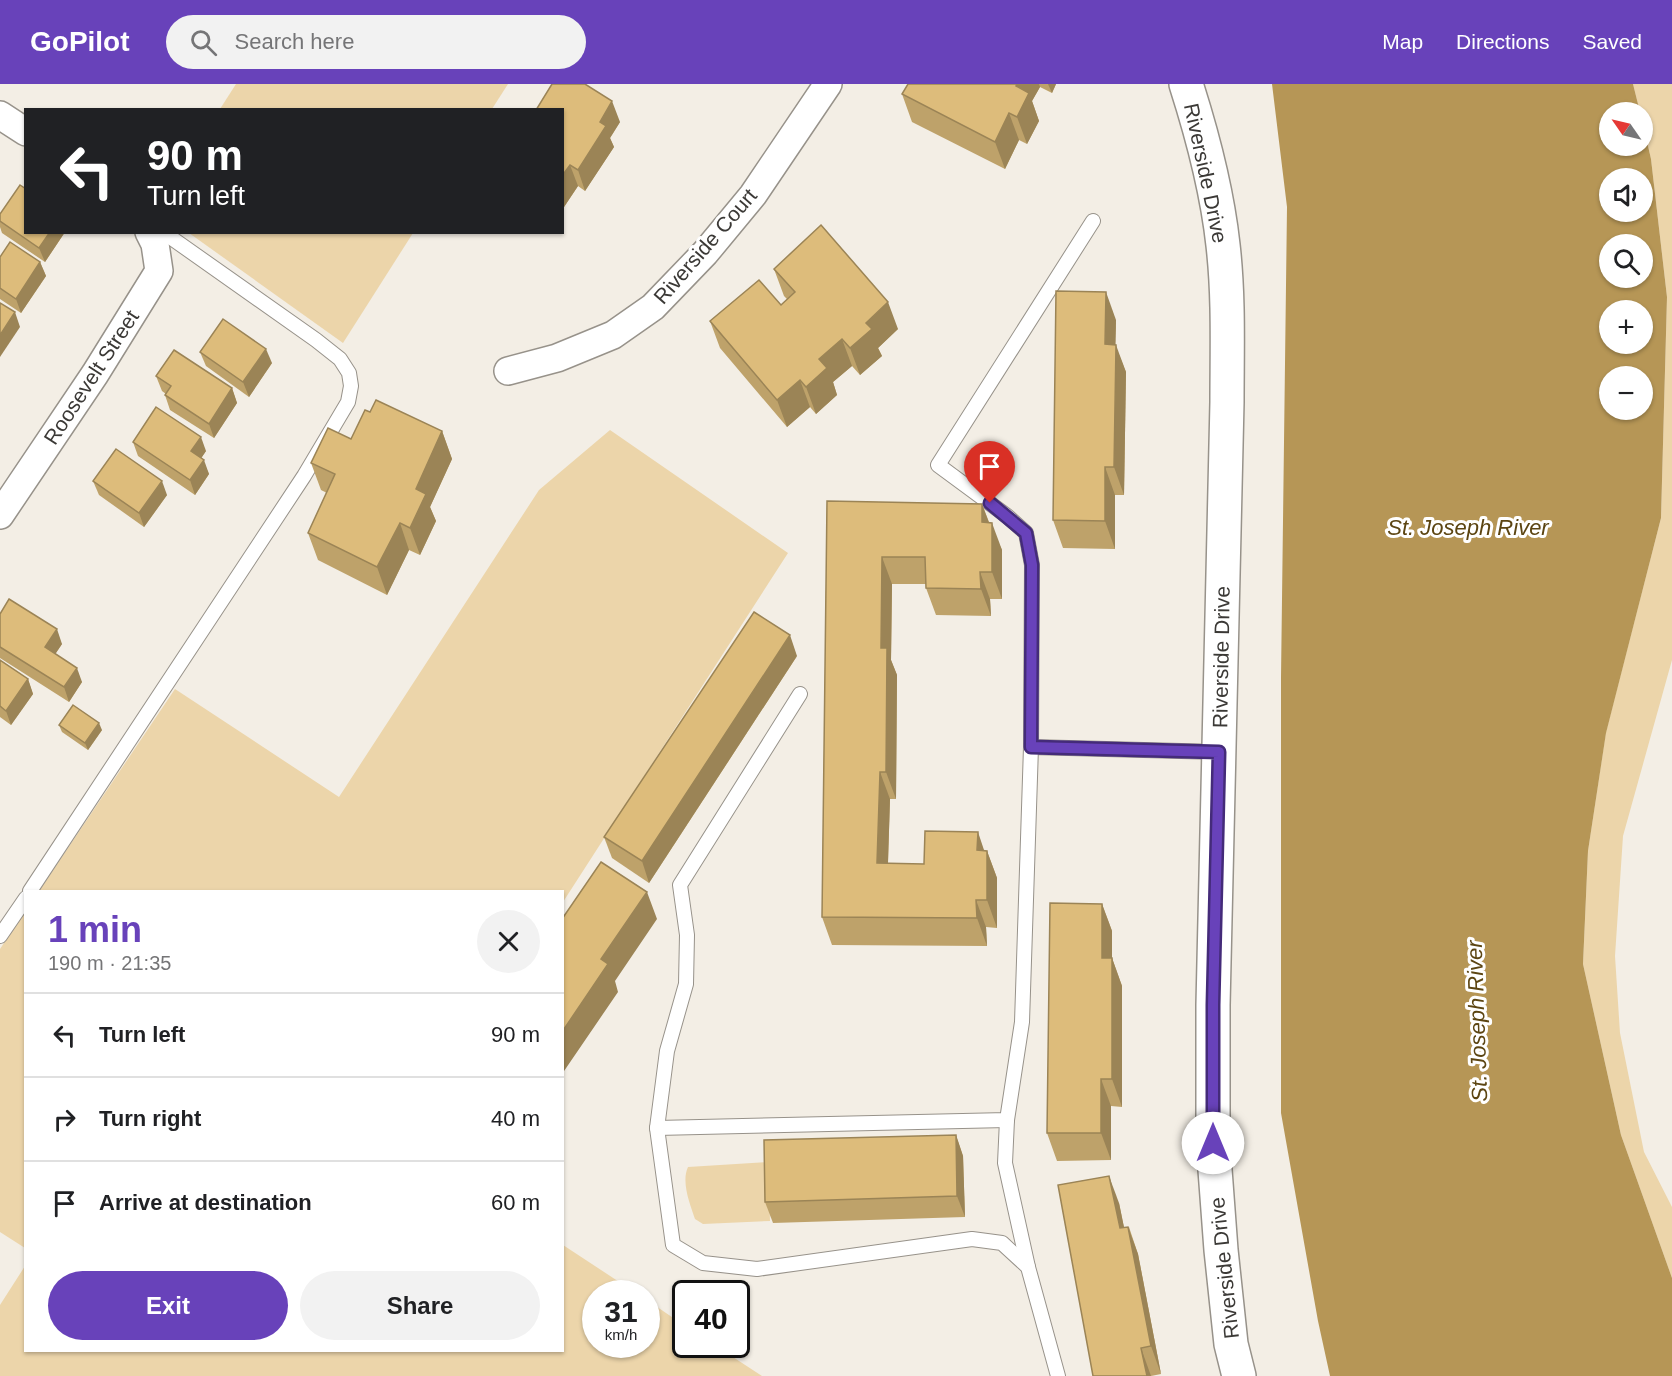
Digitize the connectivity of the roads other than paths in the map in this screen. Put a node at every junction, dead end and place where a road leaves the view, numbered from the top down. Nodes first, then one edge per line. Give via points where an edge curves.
1 (828, 84) edge
2 (1186, 84) edge
3 (0, 115) edge
4 (24, 131) edge
5 (1093, 221) dead end
6 (150, 234) edge
7 (166, 234) edge
8 (508, 371) dead end
9 (0, 515) edge
10 (800, 694) dead end
11 (1031, 747) junction
12 (1219, 752) junction
13 (31, 890) edge
14 (24, 901) edge
15 (0, 936) edge
16 (1007, 1120) junction
17 (657, 1128) junction
18 (1028, 1267) junction
19 (1058, 1376) edge
20 (1239, 1376) edge

1 - 8 street, Riverside Court via 753,195 653,307 613,335 556,358
2 - 12 street, Riverside Drive via 1202,132 1223,246 1227,402
3 - 4 street
5 - 11 lane via 938,465 1026,533 1032,565
6 - 9 street, Roosevelt Street via 159,271
7 - 13 lane via 340,359 349,373 348,402 304,476
10 - 17 lane via 680,885 687,935 686,984 667,1051
11 - 12 lane
11 - 16 lane via 1022,1022
12 - 20 street, Riverside Drive via 1213,1143 1230,1332
14 - 15 lane
16 - 17 lane
16 - 18 lane via 1005,1163
17 - 18 lane via 673,1245 703,1263 757,1269 972,1239 1002,1243
18 - 19 lane

